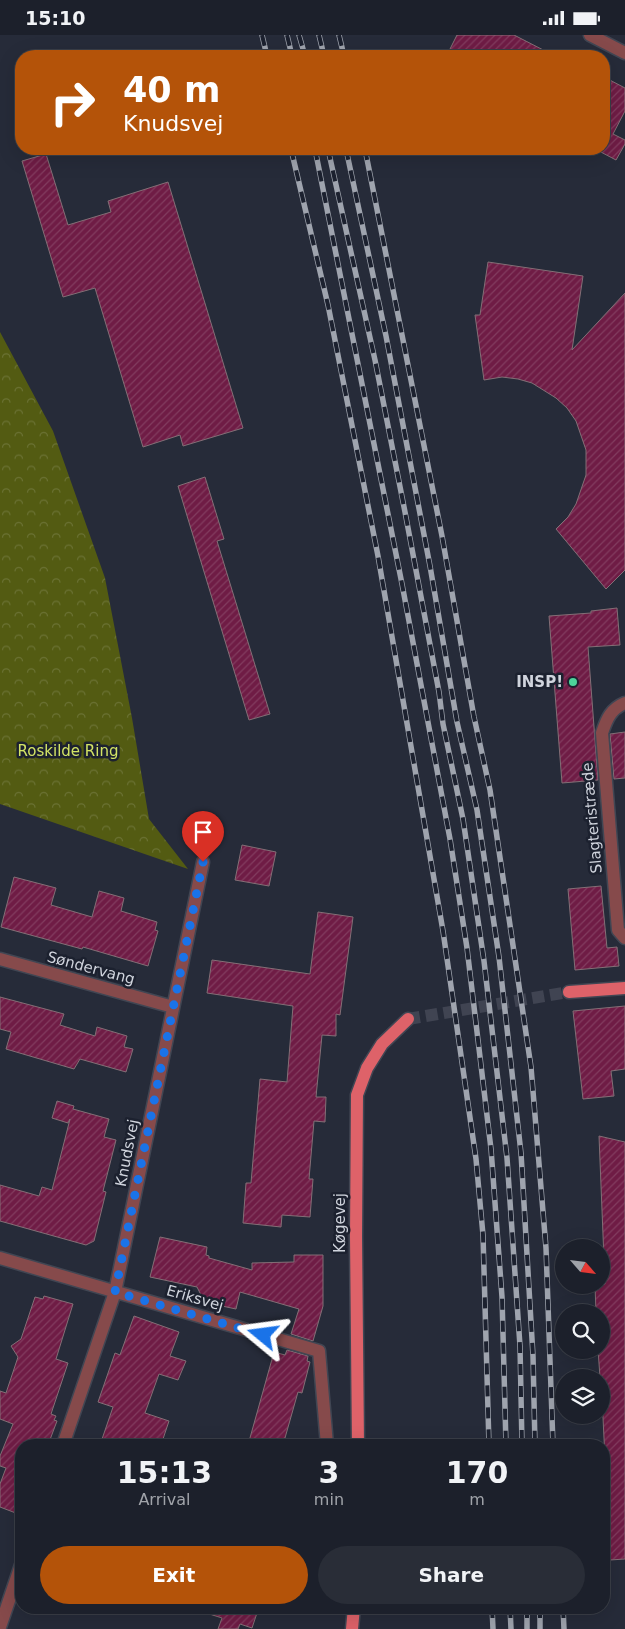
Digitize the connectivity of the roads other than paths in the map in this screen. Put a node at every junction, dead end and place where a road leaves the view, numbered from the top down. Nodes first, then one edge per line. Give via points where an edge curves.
1 (590, 35) edge
2 (625, 53) edge
3 (625, 703) edge
4 (203, 862) dead end
5 (625, 938) edge
6 (0, 959) edge
7 (625, 987) edge
8 (569, 992) tunnel mouth
9 (173, 1007) junction
10 (408, 1019) tunnel mouth
11 (0, 1258) edge
12 (115, 1292) junction
13 (65, 1439) edge
14 (326, 1439) edge
15 (358, 1439) edge
16 (15, 1583) edge
17 (353, 1614) edge
18 (0, 1627) edge
19 (352, 1629) edge

1 - 2 street
3 - 5 street, Slagteristræde via 607,717 602,733 618,930
4 - 9 street, Knudsvej
6 - 9 street, Søndervang
7 - 8 main road
9 - 12 street, Knudsvej
10 - 15 main road, Køgevej via 382,1044 367,1068 357,1095
11 - 12 street, Eriksvej
12 - 13 street, Knudsvej
12 - 14 street, Eriksvej via 319,1351
16 - 18 street
17 - 19 main road

